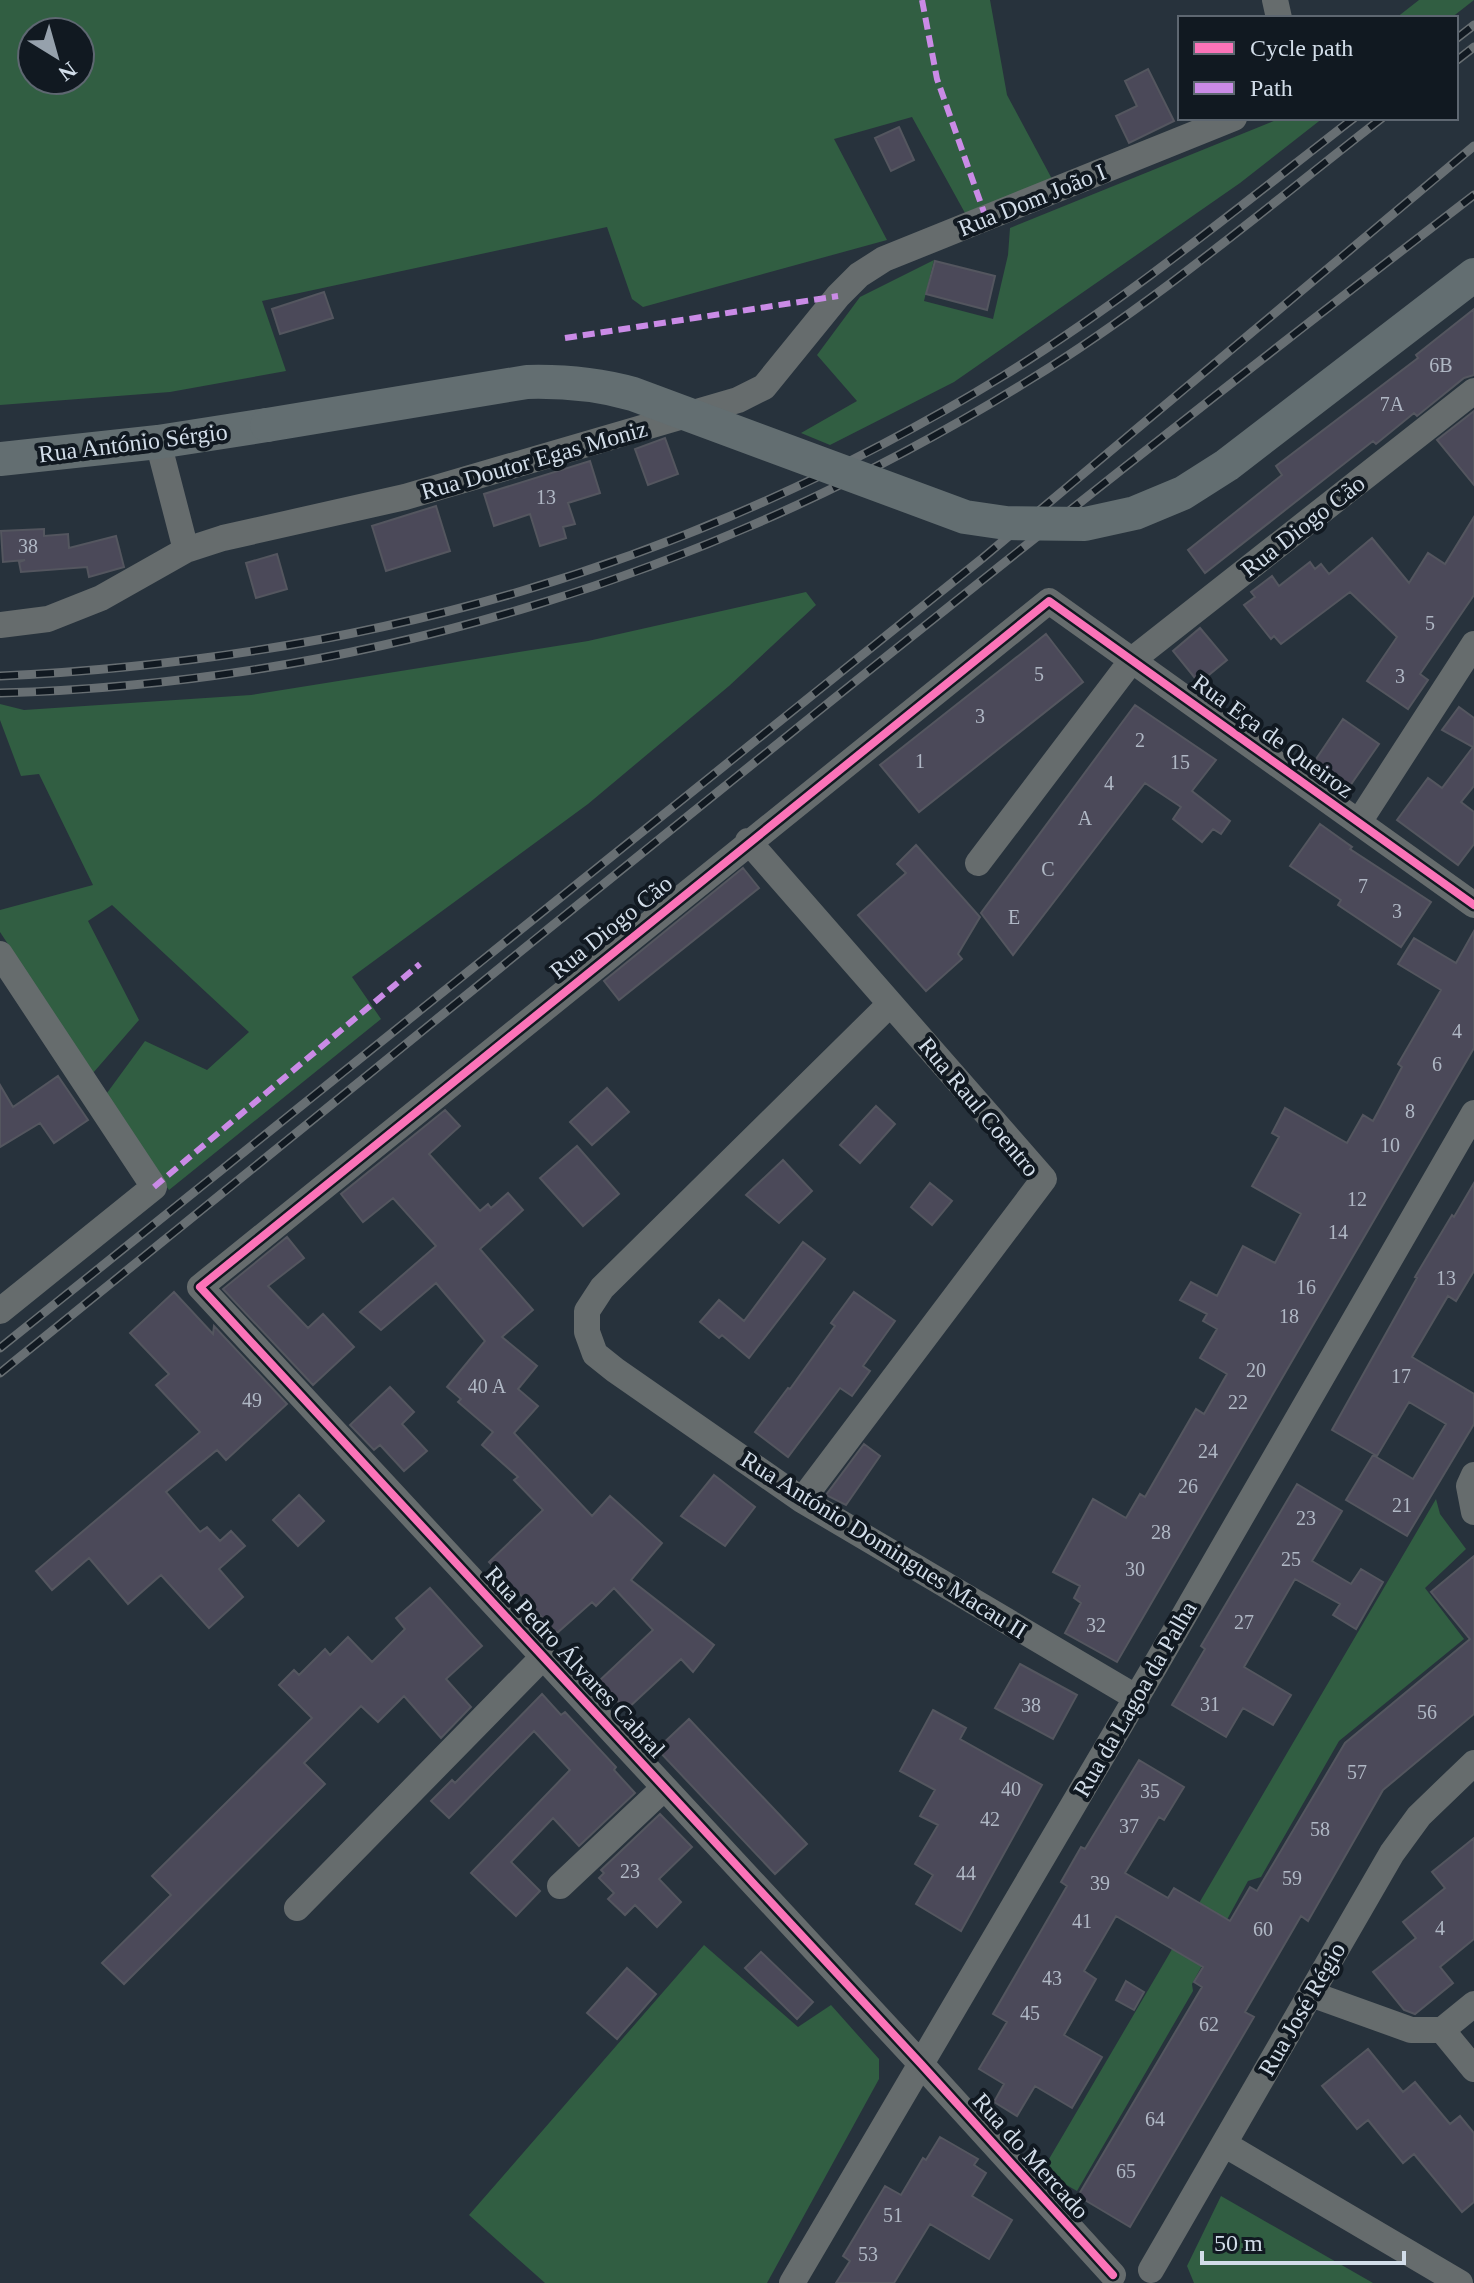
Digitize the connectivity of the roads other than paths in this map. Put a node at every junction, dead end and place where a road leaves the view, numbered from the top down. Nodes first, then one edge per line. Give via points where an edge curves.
1 (1229, 120) edge
2 (1474, 275) edge
3 (838, 296) joint
4 (1474, 391) edge
5 (158, 442) junction
6 (0, 459) edge
7 (186, 550) junction
8 (1049, 601) joint
9 (0, 625) edge
10 (1474, 644) edge
11 (1132, 660) junction
12 (1359, 822) junction
13 (748, 841) junction
14 (978, 863) dead end
15 (1474, 905) edge
16 (0, 954) edge
17 (890, 1004) junction
18 (1474, 1113) edge
19 (200, 1287) joint
20 (0, 1311) edge
21 (1474, 1475) edge
22 (802, 1500) junction
23 (1474, 1512) edge
24 (543, 1657) junction
25 (1137, 1698) junction
26 (1474, 1763) edge
27 (664, 1788) junction
28 (560, 1886) dead end
29 (297, 1908) dead end
30 (1311, 1994) junction
31 (1474, 2004) edge
32 (1442, 2030) junction
33 (921, 2064) junction
34 (1474, 2069) edge
35 (1224, 2144) junction
36 (1157, 2276) edge
37 (1110, 2279) edge
38 (792, 2283) edge
39 (1460, 2283) edge

1 - 3 street, Rua Dom João I via 884,259
2 - 5 main road, Rua António Sérgio, bridge via 1206,480 1145,510 1085,524 965,517 633,394 566,380
3 - 7 street, Rua Doutor Egas Moniz via 764,387 738,400 405,497
4 - 11 street, Rua Diogo Cão
5 - 6 main road, Rua António Sérgio
5 - 7 street
7 - 9 street, Rua Doutor Egas Moniz via 101,598 48,619
8 - 11 street, Rua Eça de Queiroz
8 - 13 street, Rua Diogo Cão
10 - 12 street
11 - 12 street, Rua Eça de Queiroz
11 - 14 street, Rua Diogo Cão
12 - 15 street, Rua Eça de Queiroz
13 - 17 street, Rua Raul Coentro
13 - 19 street, Rua Diogo Cão
16 - 20 street via 154,1187
17 - 22 street, Rua Raul Coentro via 1044,1179
17 - 22 street, Rua António Domingues Macau II via 602,1288 587,1311 595,1354
18 - 25 street, Rua da Lagoa da Palha
19 - 24 street, Rua Pedro Álvares Cabral
21 - 23 street via 1469,1486
22 - 25 street, Rua António Domingues Macau II
24 - 27 street, Rua Pedro Álvares Cabral
24 - 29 street
25 - 33 street, Rua da Lagoa da Palha
26 - 30 street, Rua José Régio via 1419,1816 1392,1853
27 - 28 street
27 - 33 street, Rua Pedro Álvares Cabral
30 - 32 street via 1411,2030
30 - 35 street, Rua José Régio
31 - 32 street
32 - 34 street
33 - 37 street, Rua do Mercado
33 - 38 street, Rua da Lagoa da Palha
35 - 36 street, Rua José Régio
35 - 39 street
36 - 37 street via 1131,2266

